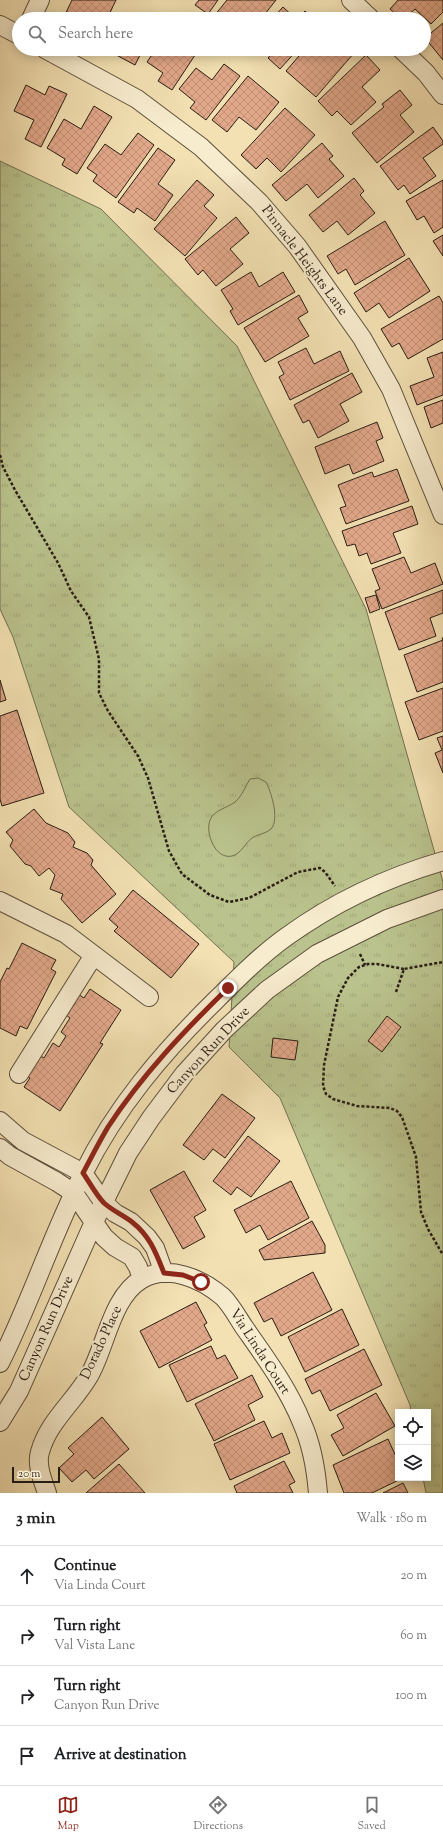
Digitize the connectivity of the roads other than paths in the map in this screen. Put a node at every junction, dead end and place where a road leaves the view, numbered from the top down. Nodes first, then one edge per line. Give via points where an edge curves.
1 (40, 0) edge
2 (351, 0) edge
3 (34, 12) edge
4 (364, 12) edge
5 (0, 25) edge
6 (12, 31) edge
7 (58, 56) edge
8 (408, 56) edge
9 (443, 94) edge
10 (443, 515) edge
11 (443, 861) edge
12 (443, 899) edge
13 (0, 901) edge
14 (94, 955) junction
15 (149, 997) dead end
16 (19, 1074) dead end
17 (0, 1121) edge
18 (0, 1148) edge
19 (83, 1173) junction
20 (98, 1195) junction
21 (84, 1208) junction
22 (147, 1237) junction
23 (124, 1251) junction
24 (164, 1273) junction
25 (142, 1279) junction
26 (0, 1363) edge
27 (0, 1422) edge
28 (47, 1493) edge
29 (318, 1493) edge

1 - 3 street
2 - 4 street
5 - 6 street
7 - 10 street, Pinnacle Heights Lane via 137,99 201,147 264,208 297,246 362,338 391,389
8 - 9 street
11 - 19 street, Canyon Run Drive via 383,882 347,900 286,937 258,960 199,1017 147,1074 107,1128
12 - 20 street, Canyon Run Drive via 388,919 317,954 267,990 224,1030 184,1074
13 - 14 street via 66,934
14 - 15 street
14 - 16 street
17 - 19 street via 23,1141
18 - 21 street via 57,1182
19 - 20 street
19 - 21 street, Canyon Run Drive
20 - 21 street, Canyon Run Drive
20 - 22 street via 115,1213 131,1222
21 - 23 street via 110,1243
21 - 26 street, Canyon Run Drive via 20,1320
21 - 27 street, Canyon Run Drive via 19,1391
22 - 23 street
22 - 24 street via 155,1248
23 - 25 street via 132,1257
24 - 25 street, Dorado Place
24 - 29 street, Via Linda Court via 183,1275 201,1282 224,1298 277,1375 302,1422 316,1465
25 - 28 street, Dorado Place via 123,1296 89,1376 52,1425 40,1453 40,1473

